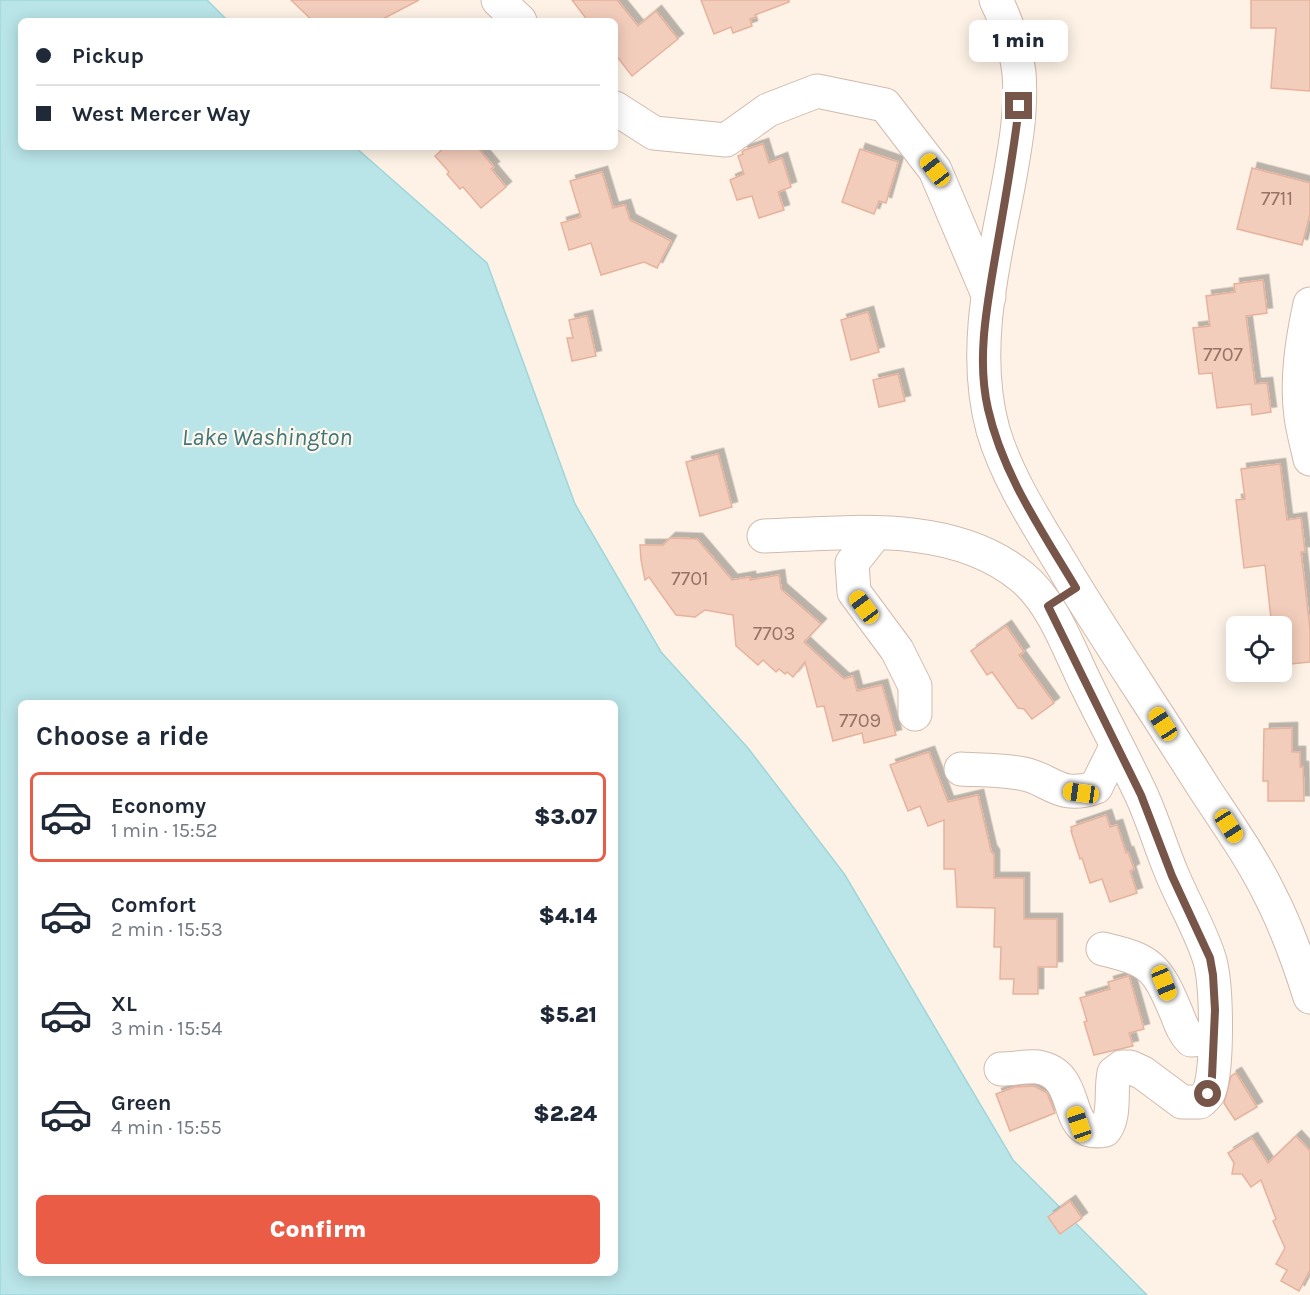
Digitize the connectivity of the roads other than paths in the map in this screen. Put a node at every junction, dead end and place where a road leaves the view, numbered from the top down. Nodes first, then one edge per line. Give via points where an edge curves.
1 (498, 0) edge
2 (996, 0) edge
3 (517, 18) edge
4 (618, 110) edge
5 (988, 297) junction
6 (1310, 304) edge
7 (1310, 459) edge
8 (875, 534) junction
9 (764, 536) dead end
10 (1076, 588) junction
11 (1048, 606) junction
12 (915, 714) dead end
13 (1116, 747) junction
14 (961, 769) dead end
15 (1103, 950) dead end
16 (1310, 997) edge
17 (1214, 1038) junction
18 (1001, 1069) dead end

1 - 3 street
2 - 5 street via 1012,39 1019,72 1019,106
4 - 5 street via 654,133 726,140 768,110 817,91 885,105 935,170
5 - 10 street via 983,351 987,406 994,434 1032,516
6 - 7 street via 1300,388
8 - 9 street
8 - 11 street via 951,542 995,558 1023,578
8 - 12 street via 852,563 851,580 854,592 897,650 915,686
10 - 11 street
10 - 16 street via 1270,893
11 - 13 street
13 - 14 street via 1096,788 1081,793 1021,773
13 - 17 street via 1141,795 1172,876 1210,958
15 - 17 street via 1147,964 1164,983 1184,1033 1191,1040
17 - 18 street via 1212,1077 1208,1094 1200,1102 1182,1102 1143,1073 1122,1067 1114,1073 1110,1123 1105,1130 1094,1132 1079,1124 1058,1076 1039,1067

